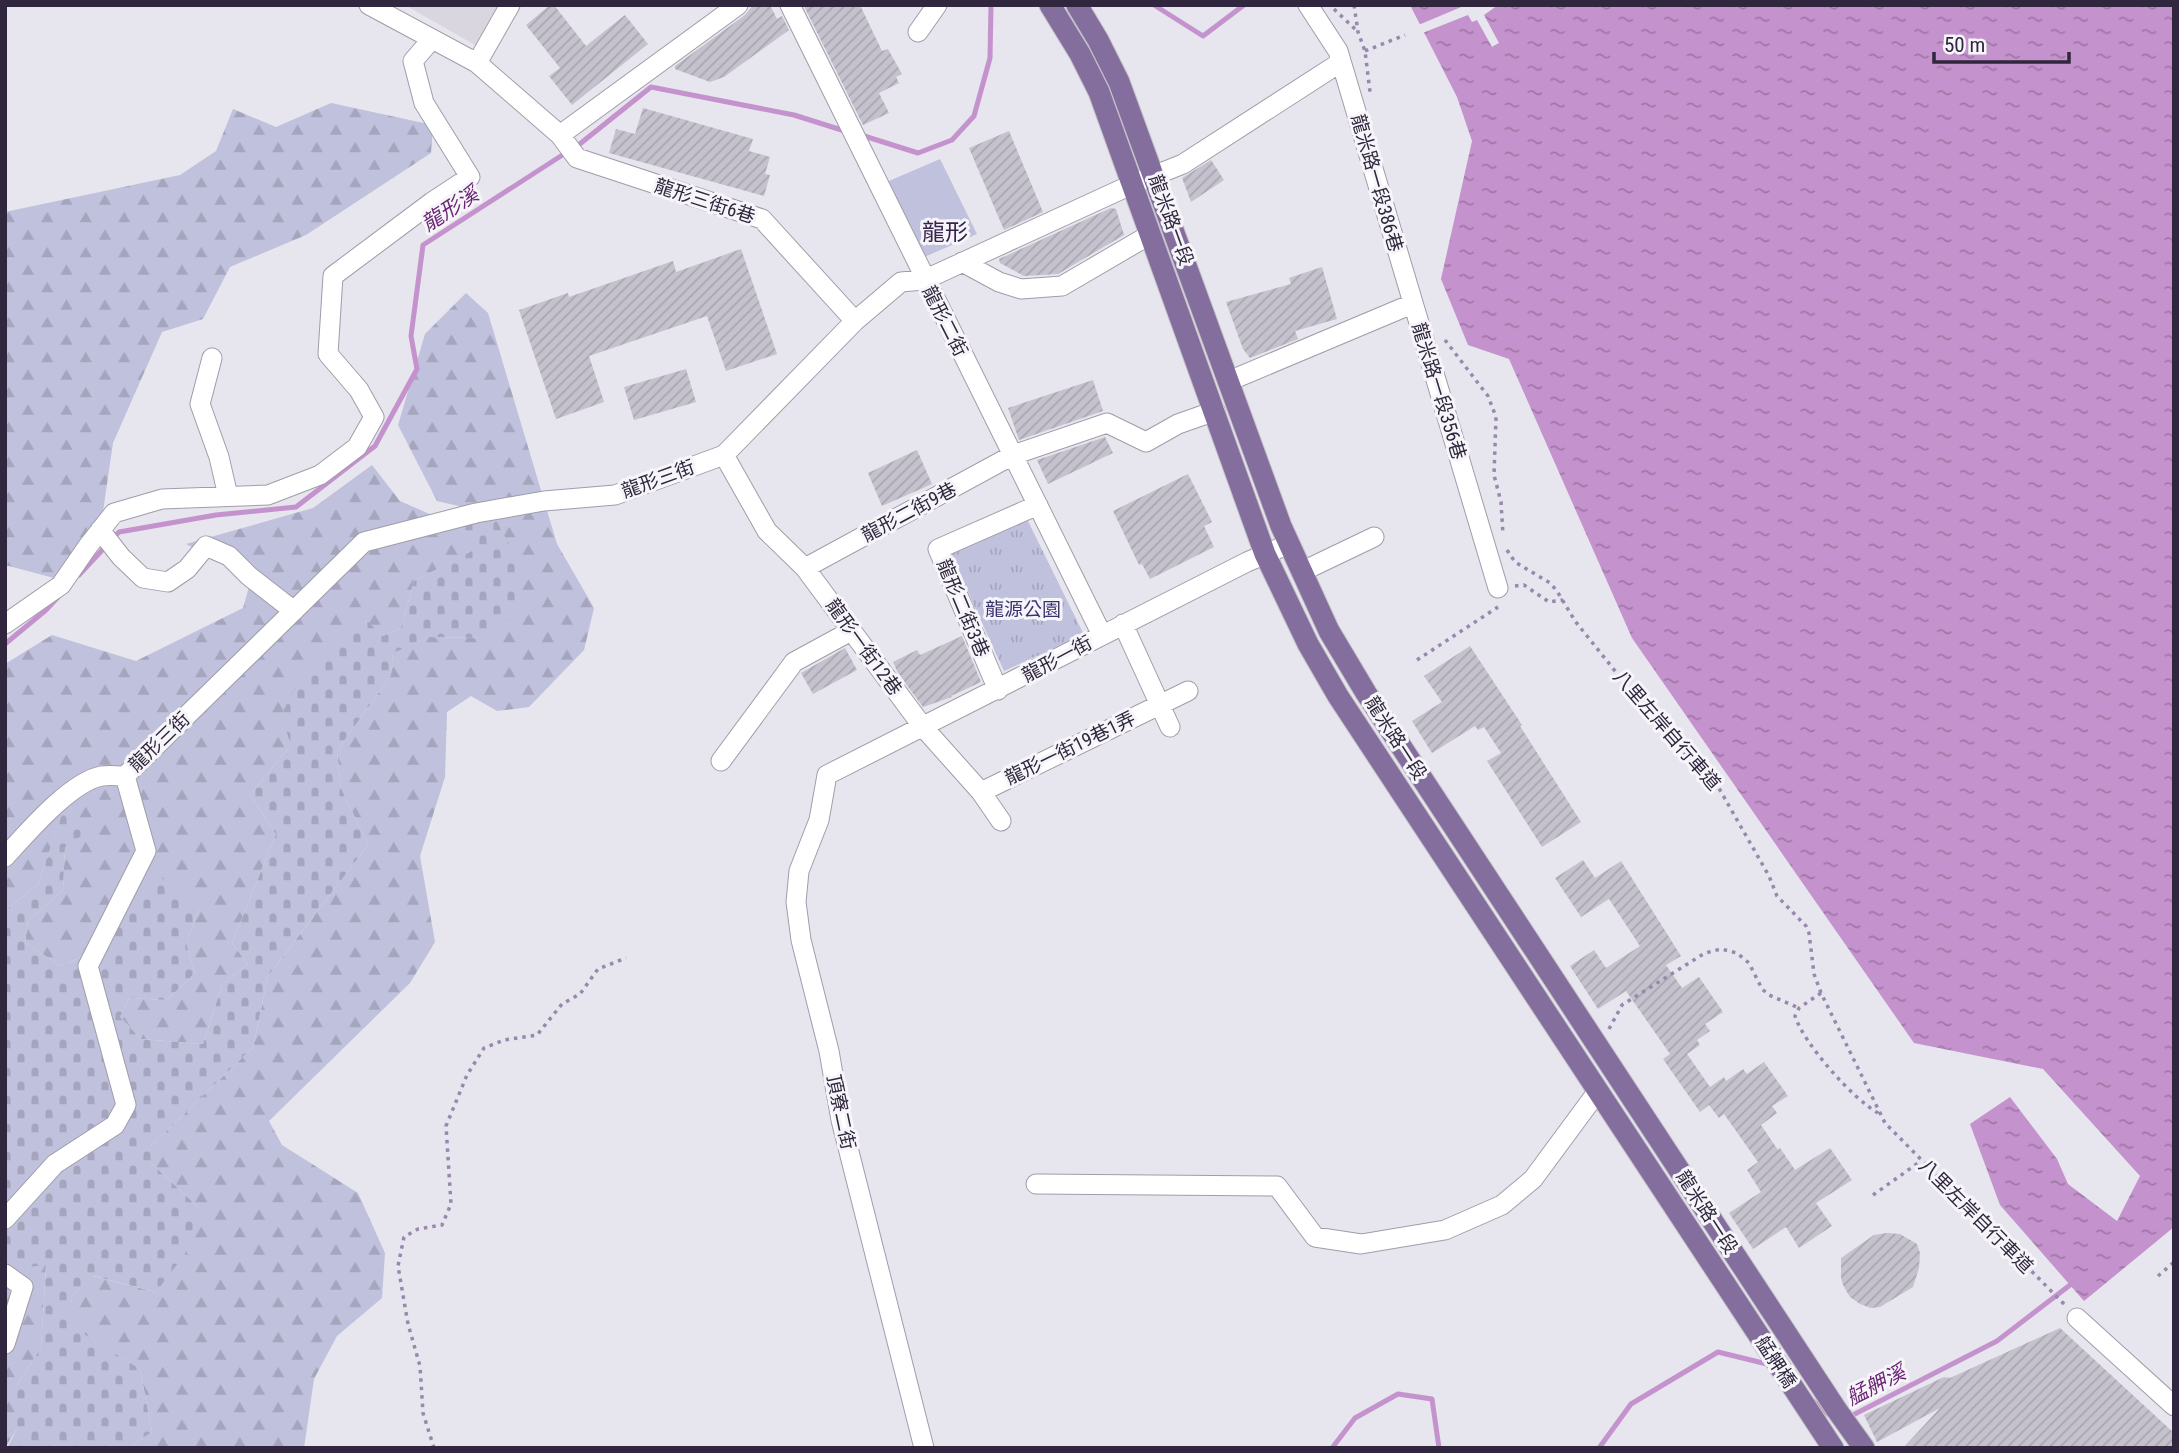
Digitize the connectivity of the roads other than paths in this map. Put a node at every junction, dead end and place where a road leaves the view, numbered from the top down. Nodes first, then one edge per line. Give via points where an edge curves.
1 (369, 5) edge
2 (510, 5) edge
3 (738, 5) edge
4 (790, 5) edge
5 (937, 5) edge
6 (1077, 5) edge
7 (1308, 5) edge
8 (1055, 7) edge
9 (918, 32) dead end
10 (432, 39) junction
11 (1341, 62) junction
12 (477, 64) junction
13 (562, 138) junction
14 (1155, 175) junction
15 (1133, 184) junction
16 (1151, 234) junction
17 (962, 262) junction
18 (924, 280) junction
19 (1412, 304) junction
20 (855, 321) junction
21 (212, 358) dead end
22 (1229, 381) junction
23 (1215, 411) junction
24 (724, 455) junction
25 (1013, 455) junction
26 (228, 496) junction
27 (1038, 505) junction
28 (100, 530) junction
29 (1374, 537) dead end
30 (1289, 544) junction
31 (1265, 554) junction
32 (805, 568) junction
33 (1301, 572) junction
34 (1498, 588) road end
35 (294, 611) junction
36 (5, 624) edge
37 (1123, 624) junction
38 (851, 631) junction
39 (1102, 635) junction
40 (998, 690) junction
41 (1188, 691) dead end
42 (1160, 704) junction
43 (923, 727) junction
44 (1170, 727) dead end
45 (721, 761) dead end
46 (827, 775) joint
47 (125, 776) junction
48 (981, 792) junction
49 (1001, 821) dead end
50 (5, 858) edge
51 (1598, 1091) junction
52 (1036, 1184) dead end
53 (5, 1219) edge
54 (5, 1274) edge
55 (1734, 1298) joint
56 (2077, 1318) road end
57 (5, 1345) edge
58 (2174, 1406) edge
59 (1858, 1440) edge
60 (924, 1448) edge
61 (1833, 1448) edge

1 - 10 street, 龍形三街6巷
2 - 12 street
3 - 13 street
4 - 18 street, 龍形二街
5 - 9 street
6 - 14 main road, 龍米路一段 via 1119,82
7 - 11 street, 龍米路一段386巷
8 - 15 main road, 龍米路一段 via 1099,92
10 - 12 street, 龍形三街6巷
10 - 26 street via 413,61 424,103 470,177 333,276 328,354 359,390 374,417 357,447 320,475 268,495
11 - 14 street via 1183,164
11 - 19 street, 龍米路一段386巷
12 - 13 street, 龍形三街6巷
13 - 20 street, 龍形三街6巷 via 577,158 762,219
14 - 15 street, 龍形三街
14 - 22 main road, 龍米路一段
15 - 16 main road, 龍米路一段
15 - 17 street, 龍形三街
16 - 17 street via 1062,286 1021,289
16 - 23 main road, 龍米路一段
17 - 18 street, 龍形三街
18 - 20 street, 龍形三街 via 901,282
18 - 25 street, 龍形二街
19 - 22 street, 龍米路一段356巷
19 - 34 street, 龍米路一段356巷
20 - 24 street, 龍形三街
21 - 26 street via 200,404
22 - 30 main road, 龍米路一段
23 - 25 street, 龍形二街9巷 via 1146,442 1107,423
23 - 31 main road, 龍米路一段
24 - 32 street, 龍形一街12巷 via 767,531
24 - 35 street, 龍形三街 via 615,495 476,513 363,542
25 - 27 street, 龍形二街
25 - 32 street, 龍形二街9巷
26 - 28 street via 162,499 114,513
27 - 39 street, 龍形二街
27 - 40 street, 龍形二街3巷 via 938,550
28 - 35 street via 143,578 168,582 187,569 205,546 229,556
28 - 36 street via 61,585
29 - 33 street
30 - 31 street, 龍形一街
30 - 33 main road, 龍米路一段
31 - 37 street, 龍形一街
31 - 51 main road, 龍米路一段 via 1338,696
32 - 38 street, 龍形一街12巷
33 - 59 main road, 龍米路一段 via 1359,683
35 - 47 street, 龍形三街
37 - 39 street, 龍形一街
37 - 42 street
38 - 43 street, 龍形一街12巷
38 - 45 street via 794,662
39 - 40 street, 龍形一街
40 - 43 street, 龍形一街
41 - 42 street, 龍形一街19巷1弄
42 - 44 street
42 - 48 street, 龍形一街19巷1弄
43 - 46 street, 龍形一街
43 - 48 street, 龍形一街12巷
46 - 60 street, 頂寮二街 via 819,820 799,871 796,902 801,940
47 - 50 street via 100,776 69,792
47 - 53 street via 146,851 88,966 126,1105 115,1125 55,1164
48 - 49 street, 龍形一街12巷
51 - 52 street via 1533,1179 1502,1205 1445,1230 1361,1244 1315,1237 1277,1185
51 - 55 main road, 龍米路一段
54 - 57 street via 23,1287
55 - 61 main road, 艋舺橋
56 - 58 street

